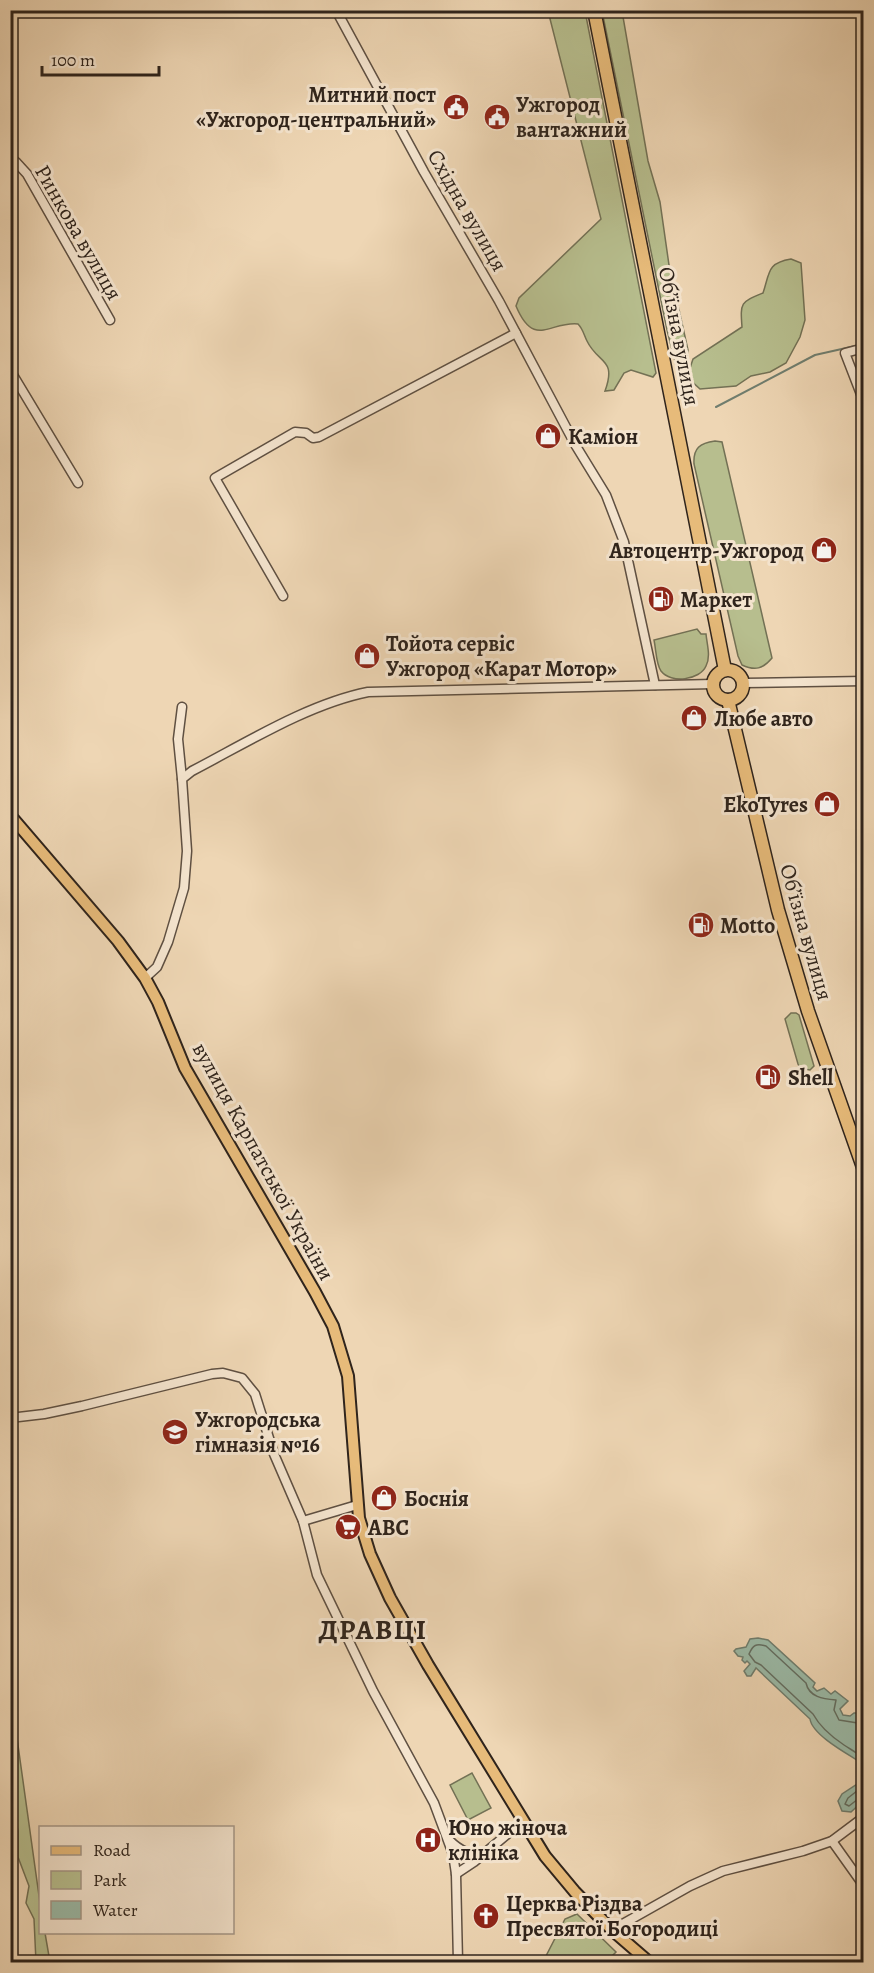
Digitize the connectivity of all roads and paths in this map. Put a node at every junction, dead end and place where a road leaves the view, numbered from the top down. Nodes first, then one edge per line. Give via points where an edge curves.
1 (336, 10) edge
2 (594, 10) edge
3 (13, 164) edge
4 (110, 320) dead end
5 (516, 333) junction
6 (864, 348) edge
7 (10, 370) edge
8 (864, 402) edge
9 (78, 483) dead end
10 (283, 597) dead end
11 (725, 670) junction
12 (864, 681) edge
13 (743, 683) junction
14 (656, 684) junction
15 (713, 684) junction
16 (729, 700) junction
17 (182, 707) dead end
18 (182, 779) junction
19 (10, 814) edge
20 (142, 973) junction
21 (864, 1170) edge
22 (10, 1418) edge
23 (357, 1504) junction
24 (303, 1521) junction
25 (864, 1817) edge
26 (523, 1821) junction
27 (448, 1839) junction
28 (832, 1841) junction
29 (486, 1852) junction
30 (456, 1874) junction
31 (864, 1886) edge
32 (612, 1930) junction
33 (458, 1962) edge
34 (649, 1962) edge

1 - 5 street, Східна вулиця
2 - 11 highway, Обʼїзна вулиця
3 - 4 street, Ринкова вулиця via 27,174
5 - 10 street via 319,437 295,432 215,478
5 - 14 street, Східна вулиця via 606,495 624,542
6 - 8 street via 845,353
7 - 9 street
11 - 13 highway via 735,671
11 - 15 highway
12 - 13 street
13 - 16 highway via 738,696
14 - 15 street
14 - 18 street via 387,691 347,696 304,714
15 - 16 highway via 719,697
16 - 21 highway, Обʼїзна вулиця via 802,996
17 - 18 street via 178,739
18 - 20 street via 187,851 184,888 157,967
19 - 20 main road, вулиця Карпатської України
20 - 23 main road, вулиця Карпатської України via 185,1068 333,1326 350,1387
22 - 24 street via 82,1406 212,1374 234,1375 255,1394 274,1454
23 - 24 street
23 - 26 main road, вулиця Карпатської України via 364,1539 390,1598
24 - 27 street via 317,1575 434,1803
25 - 28 street
26 - 29 street
26 - 32 main road, вулиця Карпатської України via 555,1869
27 - 29 street via 468,1853
27 - 30 street
28 - 31 street
28 - 32 street via 723,1871
29 - 30 street
30 - 33 street
32 - 34 main road, вулиця Карпатської України

